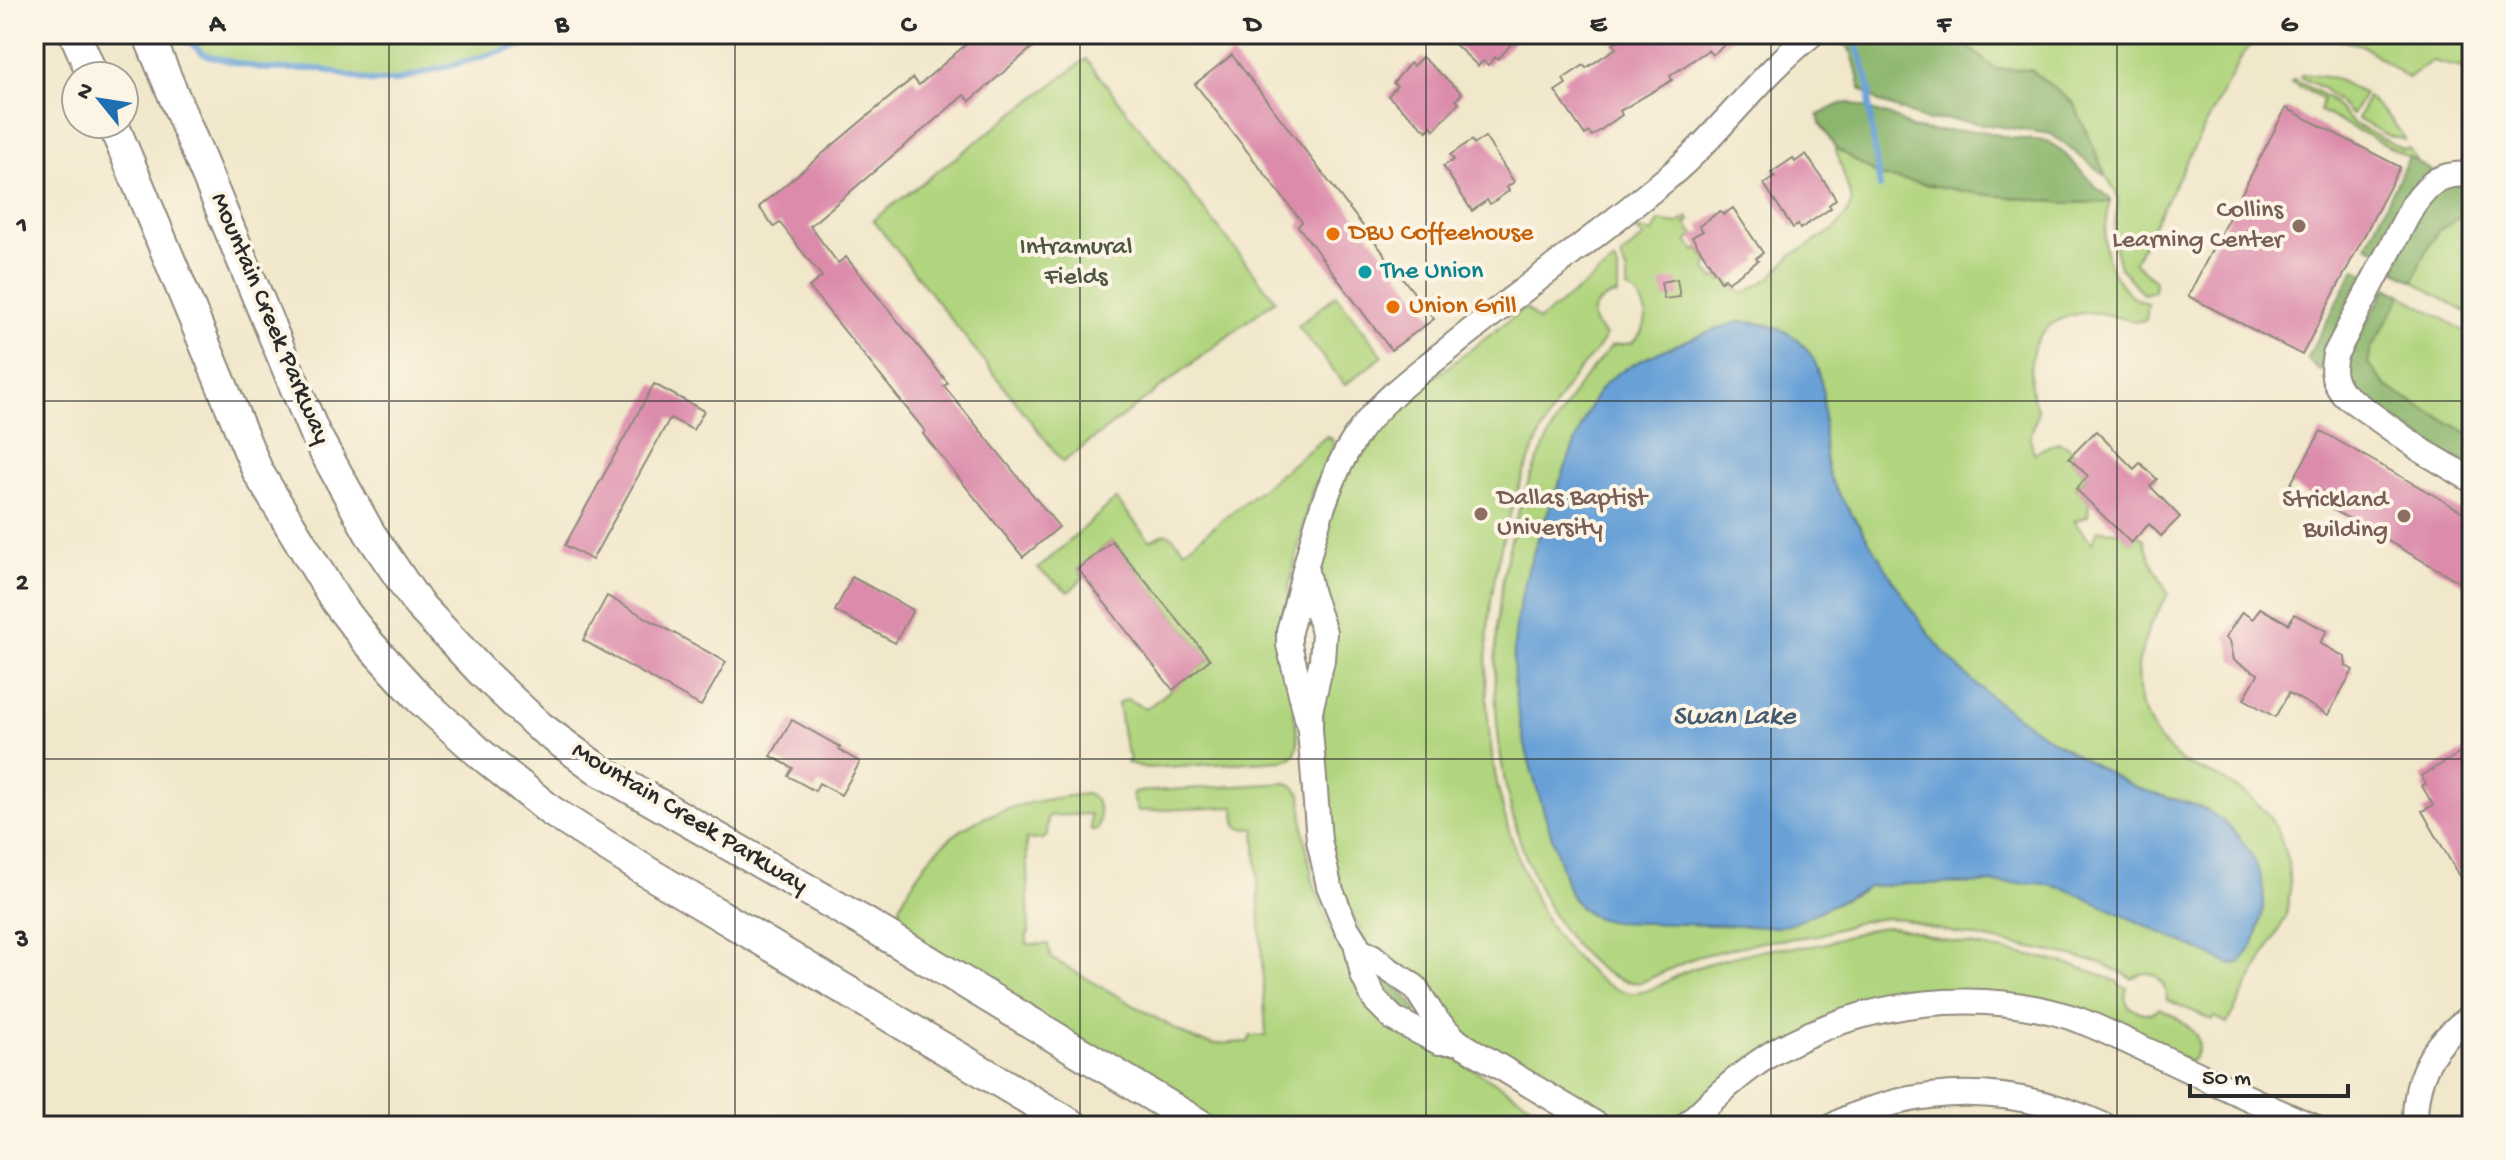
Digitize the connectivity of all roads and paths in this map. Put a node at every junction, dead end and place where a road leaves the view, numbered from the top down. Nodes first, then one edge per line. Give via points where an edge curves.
1 (75, 34) edge
2 (148, 34) edge
3 (1812, 34) edge
4 (86, 60) edge
5 (120, 140) edge
6 (2464, 174) edge
7 (2472, 480) edge
8 (1307, 568) junction
9 (1310, 730) junction
10 (1359, 951) junction
11 (2472, 1015) edge
12 (1458, 1042) junction
13 (1074, 1126) edge
14 (1202, 1126) edge
15 (1599, 1126) edge
16 (1686, 1126) edge
17 (1833, 1126) edge
18 (2105, 1126) edge
19 (2312, 1126) edge
20 (2415, 1126) edge

1 - 4 main road
2 - 14 main road, Mountain Creek Parkway via 314,432 369,532 418,604 482,672 539,726 599,770
3 - 8 street via 1769,71 1670,176 1492,313 1397,391 1361,429 1328,489
5 - 13 main road via 258,472 336,601 420,699 551,811
6 - 7 street via 2435,181 2413,205 2331,369 2343,394
8 - 9 street via 1324,632
8 - 9 street via 1289,645
9 - 10 street via 1322,863
10 - 12 street via 1415,987
10 - 12 street via 1375,1000 1394,1019 1439,1042
11 - 20 street via 2427,1062 2417,1091
12 - 15 street
16 - 19 street via 1749,1069 1826,1028 1887,1010 1980,1002 2036,1008 2080,1021
17 - 18 street via 1857,1113 1905,1100 1974,1093 2045,1103

